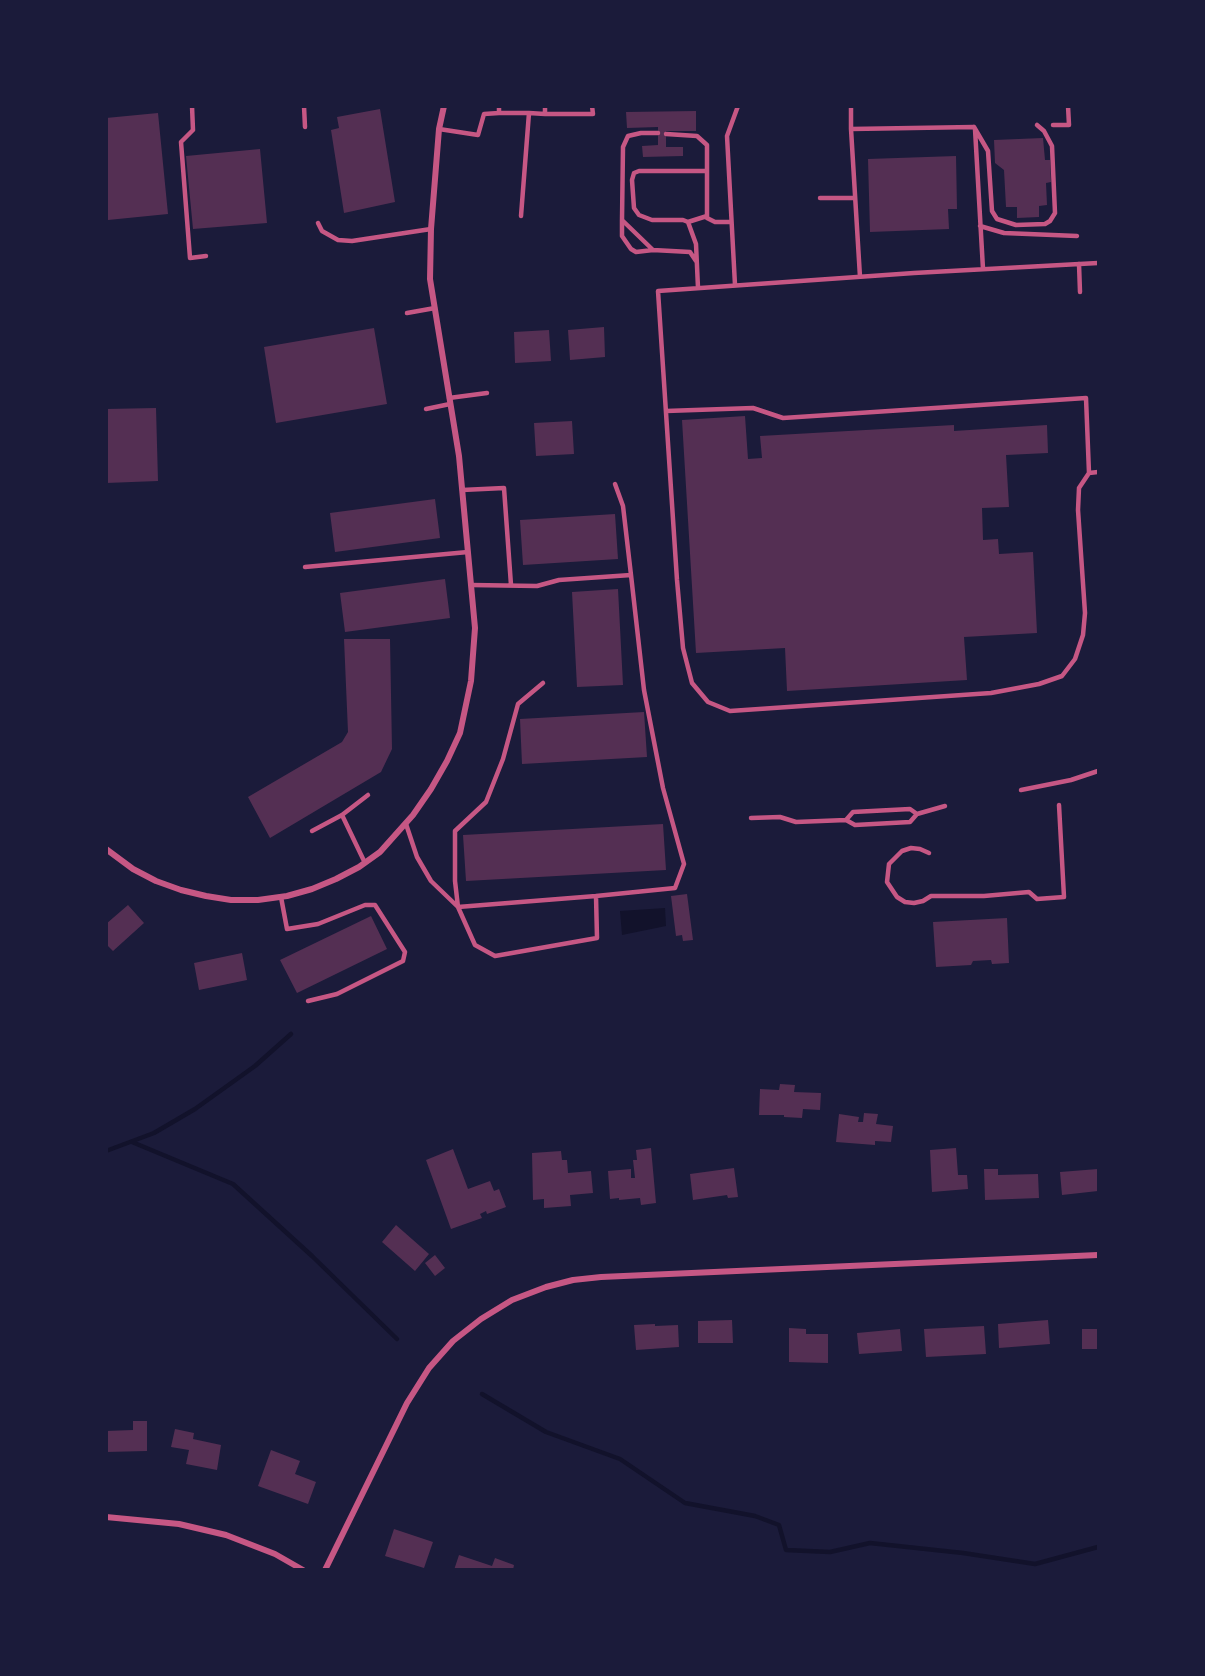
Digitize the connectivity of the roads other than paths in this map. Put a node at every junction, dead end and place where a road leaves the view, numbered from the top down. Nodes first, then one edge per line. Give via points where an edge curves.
1 (192, 106) edge
2 (304, 106) edge
3 (444, 106) edge
4 (499, 106) edge
5 (545, 106) edge
6 (592, 106) edge
7 (738, 106) edge
8 (851, 106) edge
9 (1068, 106) edge
10 (499, 113) junction
11 (528, 113) junction
12 (545, 114) junction
13 (1037, 125) dead end
14 (1053, 125) dead end
15 (305, 127) dead end
16 (974, 127) junction
17 (439, 129) junction
18 (851, 129) junction
19 (658, 133) dead end
20 (666, 134) dead end
21 (707, 171) junction
22 (622, 180) junction
23 (632, 180) junction
24 (820, 198) dead end
25 (855, 198) junction
26 (521, 216) dead end
27 (707, 216) junction
28 (622, 220) junction
29 (688, 222) junction
30 (731, 222) junction
31 (318, 223) dead end
32 (980, 226) junction
33 (431, 229) junction
34 (1077, 236) dead end
35 (653, 250) junction
36 (206, 256) dead end
37 (697, 263) junction
38 (1098, 263) edge
39 (1079, 264) junction
40 (983, 269) junction
41 (860, 277) junction
42 (735, 285) junction
43 (698, 288) junction
44 (1080, 292) dead end
45 (435, 308) junction
46 (407, 313) dead end
47 (487, 393) dead end
48 (450, 401) junction
49 (426, 409) dead end
50 (666, 411) junction
51 (1098, 472) edge
52 (1089, 473) junction
53 (615, 484) dead end
54 (462, 490) junction
55 (468, 552) junction
56 (305, 567) dead end
57 (631, 575) junction
58 (471, 585) junction
59 (511, 585) junction
60 (543, 683) dead end
61 (1098, 771) edge
62 (1021, 790) dead end
63 (368, 795) dead end
64 (1059, 805) dead end
65 (945, 806) dead end
66 (342, 814) junction
67 (917, 814) junction
68 (751, 818) dead end
69 (846, 820) junction
70 (406, 824) junction
71 (312, 831) dead end
72 (107, 852) edge
73 (929, 853) dead end
74 (365, 862) junction
75 (596, 896) junction
76 (281, 897) junction
77 (458, 907) junction
78 (308, 1001) dead end
79 (1098, 1256) edge
80 (106, 1517) edge
81 (303, 1569) edge
82 (325, 1569) edge

1 - 36 lane via 193,130 181,142 190,258
2 - 15 lane
3 - 17 street
4 - 10 lane
5 - 12 lane
6 - 12 lane via 593,114
7 - 30 lane via 727,136
8 - 18 lane
9 - 14 lane via 1069,124
10 - 11 lane
10 - 17 lane via 484,114 478,135
11 - 12 lane
11 - 26 lane
13 - 16 lane via 1052,146 1055,213 1045,224 1016,225 997,219 992,211 988,151
16 - 18 lane
16 - 32 lane
17 - 33 street
18 - 25 lane
19 - 22 lane via 628,136 623,147
20 - 21 lane via 697,135 707,145
21 - 23 lane via 639,171
21 - 27 lane
22 - 23 lane
22 - 28 lane
23 - 29 lane via 634,208 639,215 651,220
24 - 25 lane
25 - 41 lane
27 - 29 lane
27 - 30 lane via 715,222
28 - 35 lane
28 - 35 lane via 626,244 636,252
29 - 37 lane via 696,244
30 - 42 lane
31 - 33 lane via 322,231 338,240 352,241
32 - 34 lane via 1004,233
32 - 40 lane
33 - 45 street via 430,279
35 - 37 lane via 690,252
37 - 43 lane
38 - 39 lane
39 - 40 lane
39 - 44 lane
40 - 41 lane
41 - 42 lane
42 - 43 lane
43 - 50 lane via 658,291
45 - 46 lane
45 - 48 street
47 - 48 lane
48 - 49 lane
48 - 54 street
50 - 52 lane via 753,408 783,418 1086,398
50 - 52 lane via 683,648 692,683 708,702 730,711 991,693 1040,684 1062,675 1075,659 1083,635 1079,488
51 - 52 lane
53 - 57 lane via 623,506
54 - 55 street
54 - 59 lane via 504,488
55 - 56 lane
55 - 58 street
57 - 59 lane via 559,580 537,586
57 - 75 lane via 644,690 663,788 684,864 675,888
58 - 59 lane
58 - 70 street via 475,628 471,681 460,733 431,789
60 - 77 lane via 518,704 486,802 455,831
61 - 62 lane
63 - 66 lane
64 - 73 lane via 1064,897 1037,899 1029,892 931,896 923,901 905,902 887,882 889,864 911,848
65 - 67 lane
66 - 71 lane
66 - 74 lane
67 - 69 lane via 910,822 855,825
67 - 69 lane via 910,809 852,812
68 - 69 lane via 780,817 796,822
70 - 74 street
70 - 77 lane via 417,857 431,881
72 - 76 street via 156,881 181,890 231,900
74 - 76 street via 320,886
75 - 77 lane
75 - 77 lane via 597,938 495,956 475,945
76 - 78 lane via 287,929 318,924 365,905 375,905 405,952 403,961 356,985
79 - 82 street via 601,1276 546,1287 512,1300 460,1336 429,1368 407,1403
80 - 81 street via 179,1524 226,1535

